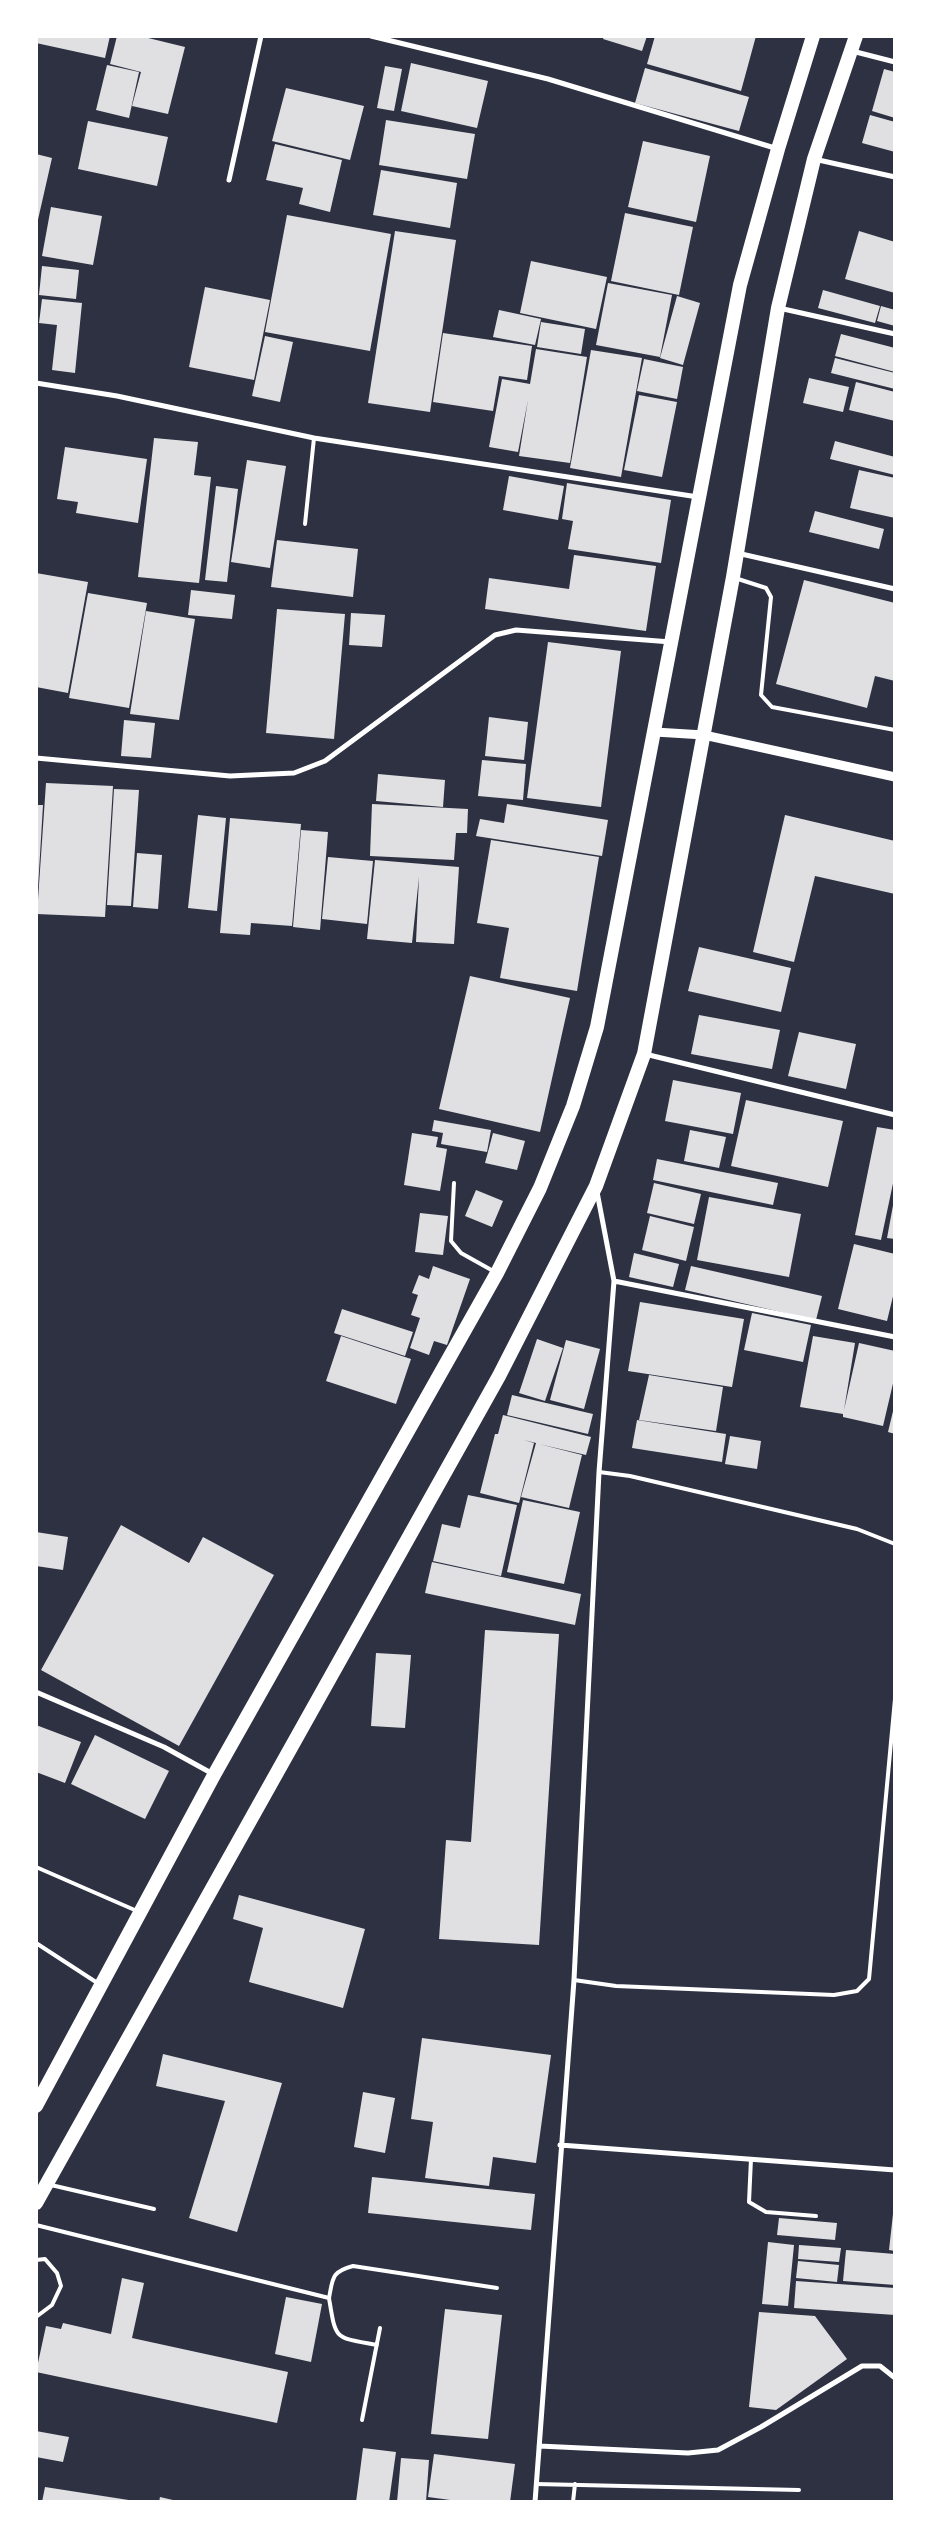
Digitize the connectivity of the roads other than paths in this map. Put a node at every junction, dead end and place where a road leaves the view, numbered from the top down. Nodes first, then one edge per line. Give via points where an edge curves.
1 (261, 36) edge
2 (371, 36) edge
3 (813, 36) edge
4 (856, 36) edge
5 (852, 51) junction
6 (895, 62) edge
7 (778, 149) junction
8 (814, 159) junction
9 (895, 177) edge
10 (229, 180) dead end
11 (778, 308) junction
12 (895, 334) edge
13 (36, 383) edge
14 (314, 438) junction
15 (698, 497) junction
16 (305, 524) dead end
17 (736, 553) junction
18 (733, 577) junction
19 (895, 589) edge
20 (671, 642) junction
21 (895, 730) edge
22 (655, 732) junction
23 (704, 735) junction
24 (36, 758) edge
25 (895, 777) edge
26 (644, 1054) junction
27 (895, 1115) edge
28 (454, 1183) dead end
29 (596, 1186) junction
30 (497, 1273) junction
31 (614, 1281) junction
32 (895, 1338) edge
33 (599, 1472) junction
34 (895, 1544) edge
35 (36, 1692) edge
36 (895, 1699) edge
37 (214, 1775) junction
38 (36, 1867) edge
39 (139, 1912) junction
40 (36, 1943) edge
41 (574, 1980) junction
42 (101, 1985) junction
43 (36, 2106) edge
44 (560, 2145) junction
45 (751, 2159) junction
46 (895, 2170) edge
47 (46, 2184) junction
48 (36, 2203) edge
49 (154, 2209) dead end
50 (816, 2216) dead end
51 (36, 2225) edge
52 (36, 2260) edge
53 (497, 2288) dead end
54 (329, 2298) junction
55 (36, 2317) edge
56 (380, 2328) dead end
57 (377, 2344) junction
58 (895, 2378) edge
59 (362, 2420) dead end
60 (539, 2446) junction
61 (536, 2484) junction
62 (575, 2484) junction
63 (798, 2490) dead end
64 (535, 2502) edge
65 (573, 2502) edge

1 - 10 street
2 - 7 street via 548,79
3 - 7 highway
4 - 5 highway
5 - 6 street
5 - 8 highway
7 - 15 highway via 740,285
8 - 9 street
8 - 11 highway
11 - 12 street
11 - 17 highway
13 - 14 street via 117,396
14 - 15 street
14 - 16 lane
15 - 20 highway
17 - 18 highway
17 - 19 street
18 - 21 lane via 766,588 771,597 762,696 772,708
18 - 23 highway
20 - 22 highway
20 - 24 street via 516,630 495,635 325,760 294,773 230,776
22 - 23 street
22 - 30 highway via 597,1027 573,1106 540,1188
23 - 25 street
23 - 26 highway
26 - 27 street
26 - 29 highway
28 - 30 lane via 451,1241 461,1253
29 - 31 street
29 - 47 highway via 499,1376
30 - 37 highway
31 - 32 street
31 - 33 street
33 - 34 lane via 630,1476 857,1529
33 - 41 street
35 - 37 street via 164,1747
36 - 41 lane via 870,1979 857,1991 834,1995 616,1986
37 - 39 highway
38 - 39 lane
39 - 42 highway
40 - 42 lane
41 - 44 street
42 - 43 highway
44 - 45 street
44 - 60 street
45 - 46 street
45 - 50 lane via 749,2202 766,2212
47 - 48 highway
47 - 49 lane
51 - 54 lane
52 - 55 lane via 46,2259 57,2273 61,2286 52,2305
53 - 54 lane via 353,2266 341,2269 333,2276
54 - 57 lane via 334,2330 341,2338
56 - 57 lane
57 - 59 lane
58 - 60 street via 880,2366 862,2366 761,2428 718,2450 688,2453
60 - 61 street
61 - 62 lane
61 - 64 street
62 - 63 lane
62 - 65 lane

